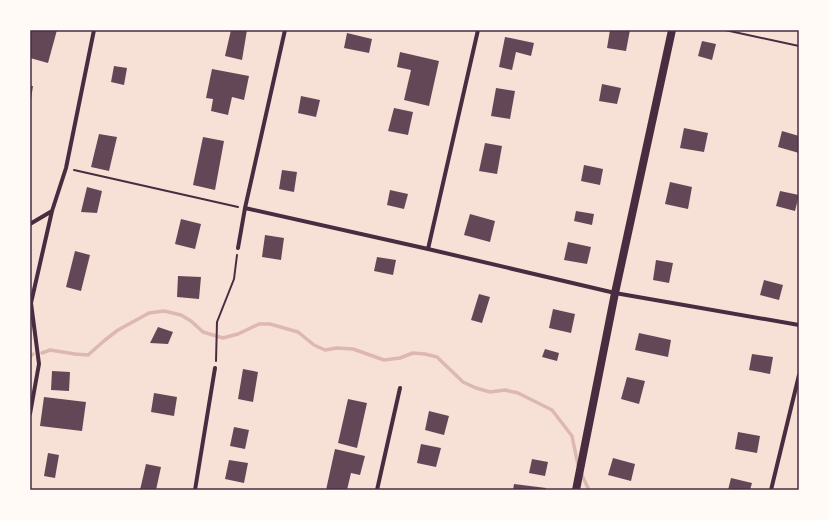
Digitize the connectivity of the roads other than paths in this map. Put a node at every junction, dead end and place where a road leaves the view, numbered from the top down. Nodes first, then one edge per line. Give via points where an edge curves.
1 (94, 30) edge
2 (285, 30) edge
3 (478, 30) edge
4 (672, 30) edge
5 (245, 208) junction
6 (52, 211) junction
7 (30, 224) edge
8 (238, 248) road end
9 (428, 249) junction
10 (615, 293) junction
11 (799, 325) edge
12 (216, 368) dead end
13 (799, 375) edge
14 (400, 388) dead end
15 (30, 414) edge
16 (196, 490) edge
17 (377, 490) edge
18 (576, 490) edge
19 (771, 490) edge

1 - 6 street via 66,168
2 - 5 street
3 - 9 street
4 - 10 main road
5 - 8 street
5 - 9 street
6 - 7 street
6 - 15 street via 31,303 39,364
9 - 10 street
10 - 11 street
10 - 18 main road
12 - 16 street
13 - 19 street
14 - 17 street

